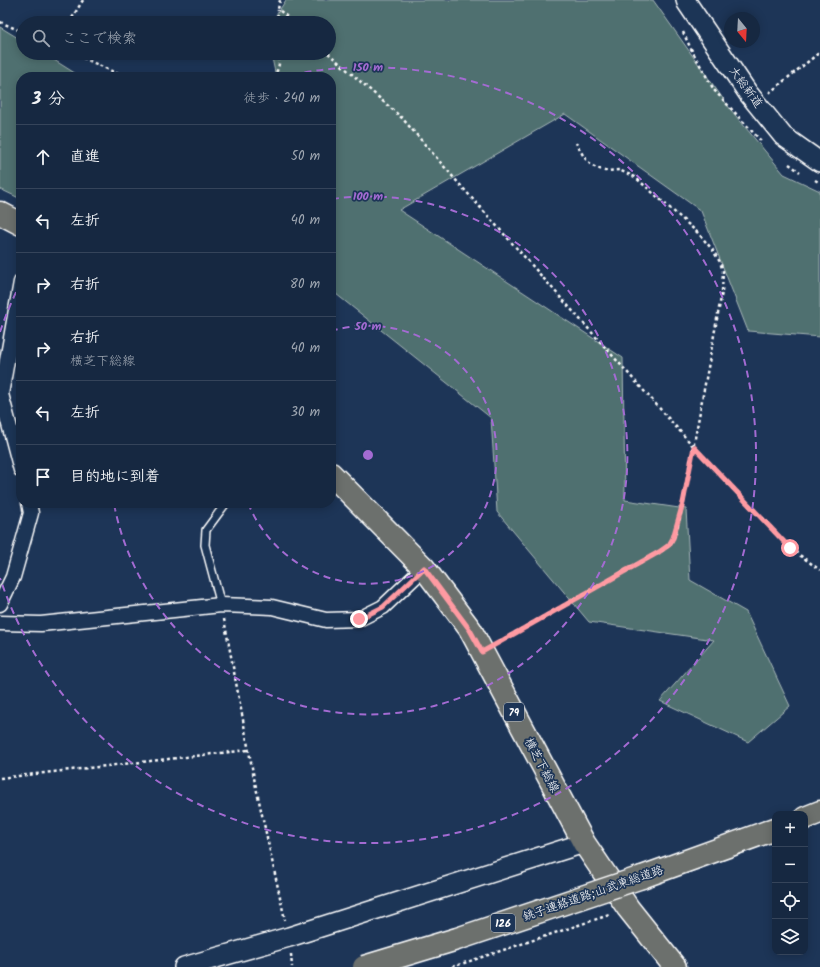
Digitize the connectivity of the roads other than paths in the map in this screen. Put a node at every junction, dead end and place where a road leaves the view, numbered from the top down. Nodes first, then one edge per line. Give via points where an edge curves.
1 (686, 0) edge
2 (820, 162) edge
3 (0, 213) edge
4 (16, 221) edge
5 (16, 310) edge
6 (16, 451) edge
7 (336, 479) edge
8 (30, 508) edge
9 (222, 508) edge
10 (424, 568) junction
11 (0, 604) edge
12 (221, 605) junction
13 (0, 623) edge
14 (820, 812) edge
15 (808, 817) edge
16 (772, 830) edge
17 (584, 843) junction
18 (184, 967) edge
19 (364, 967) edge
20 (675, 967) edge

1 - 2 street, 大総新道 via 748,93 783,136
3 - 4 main road
5 - 6 street via 1,394
7 - 10 main road, 横芝下総線 / 79
8 - 11 street via 31,513 13,577
9 - 12 lane via 206,530 205,546
10 - 12 street via 383,607 359,619 326,620 272,607
10 - 17 main road, 横芝下総線 / 79 via 470,630
12 - 13 street via 41,624
14 - 15 main road
16 - 19 main road, 銚子連絡道路;山武東総道路 / 126, bridge via 642,877 457,939
17 - 18 street via 289,937
17 - 20 main road, 横芝下総線 / 79 via 628,908

